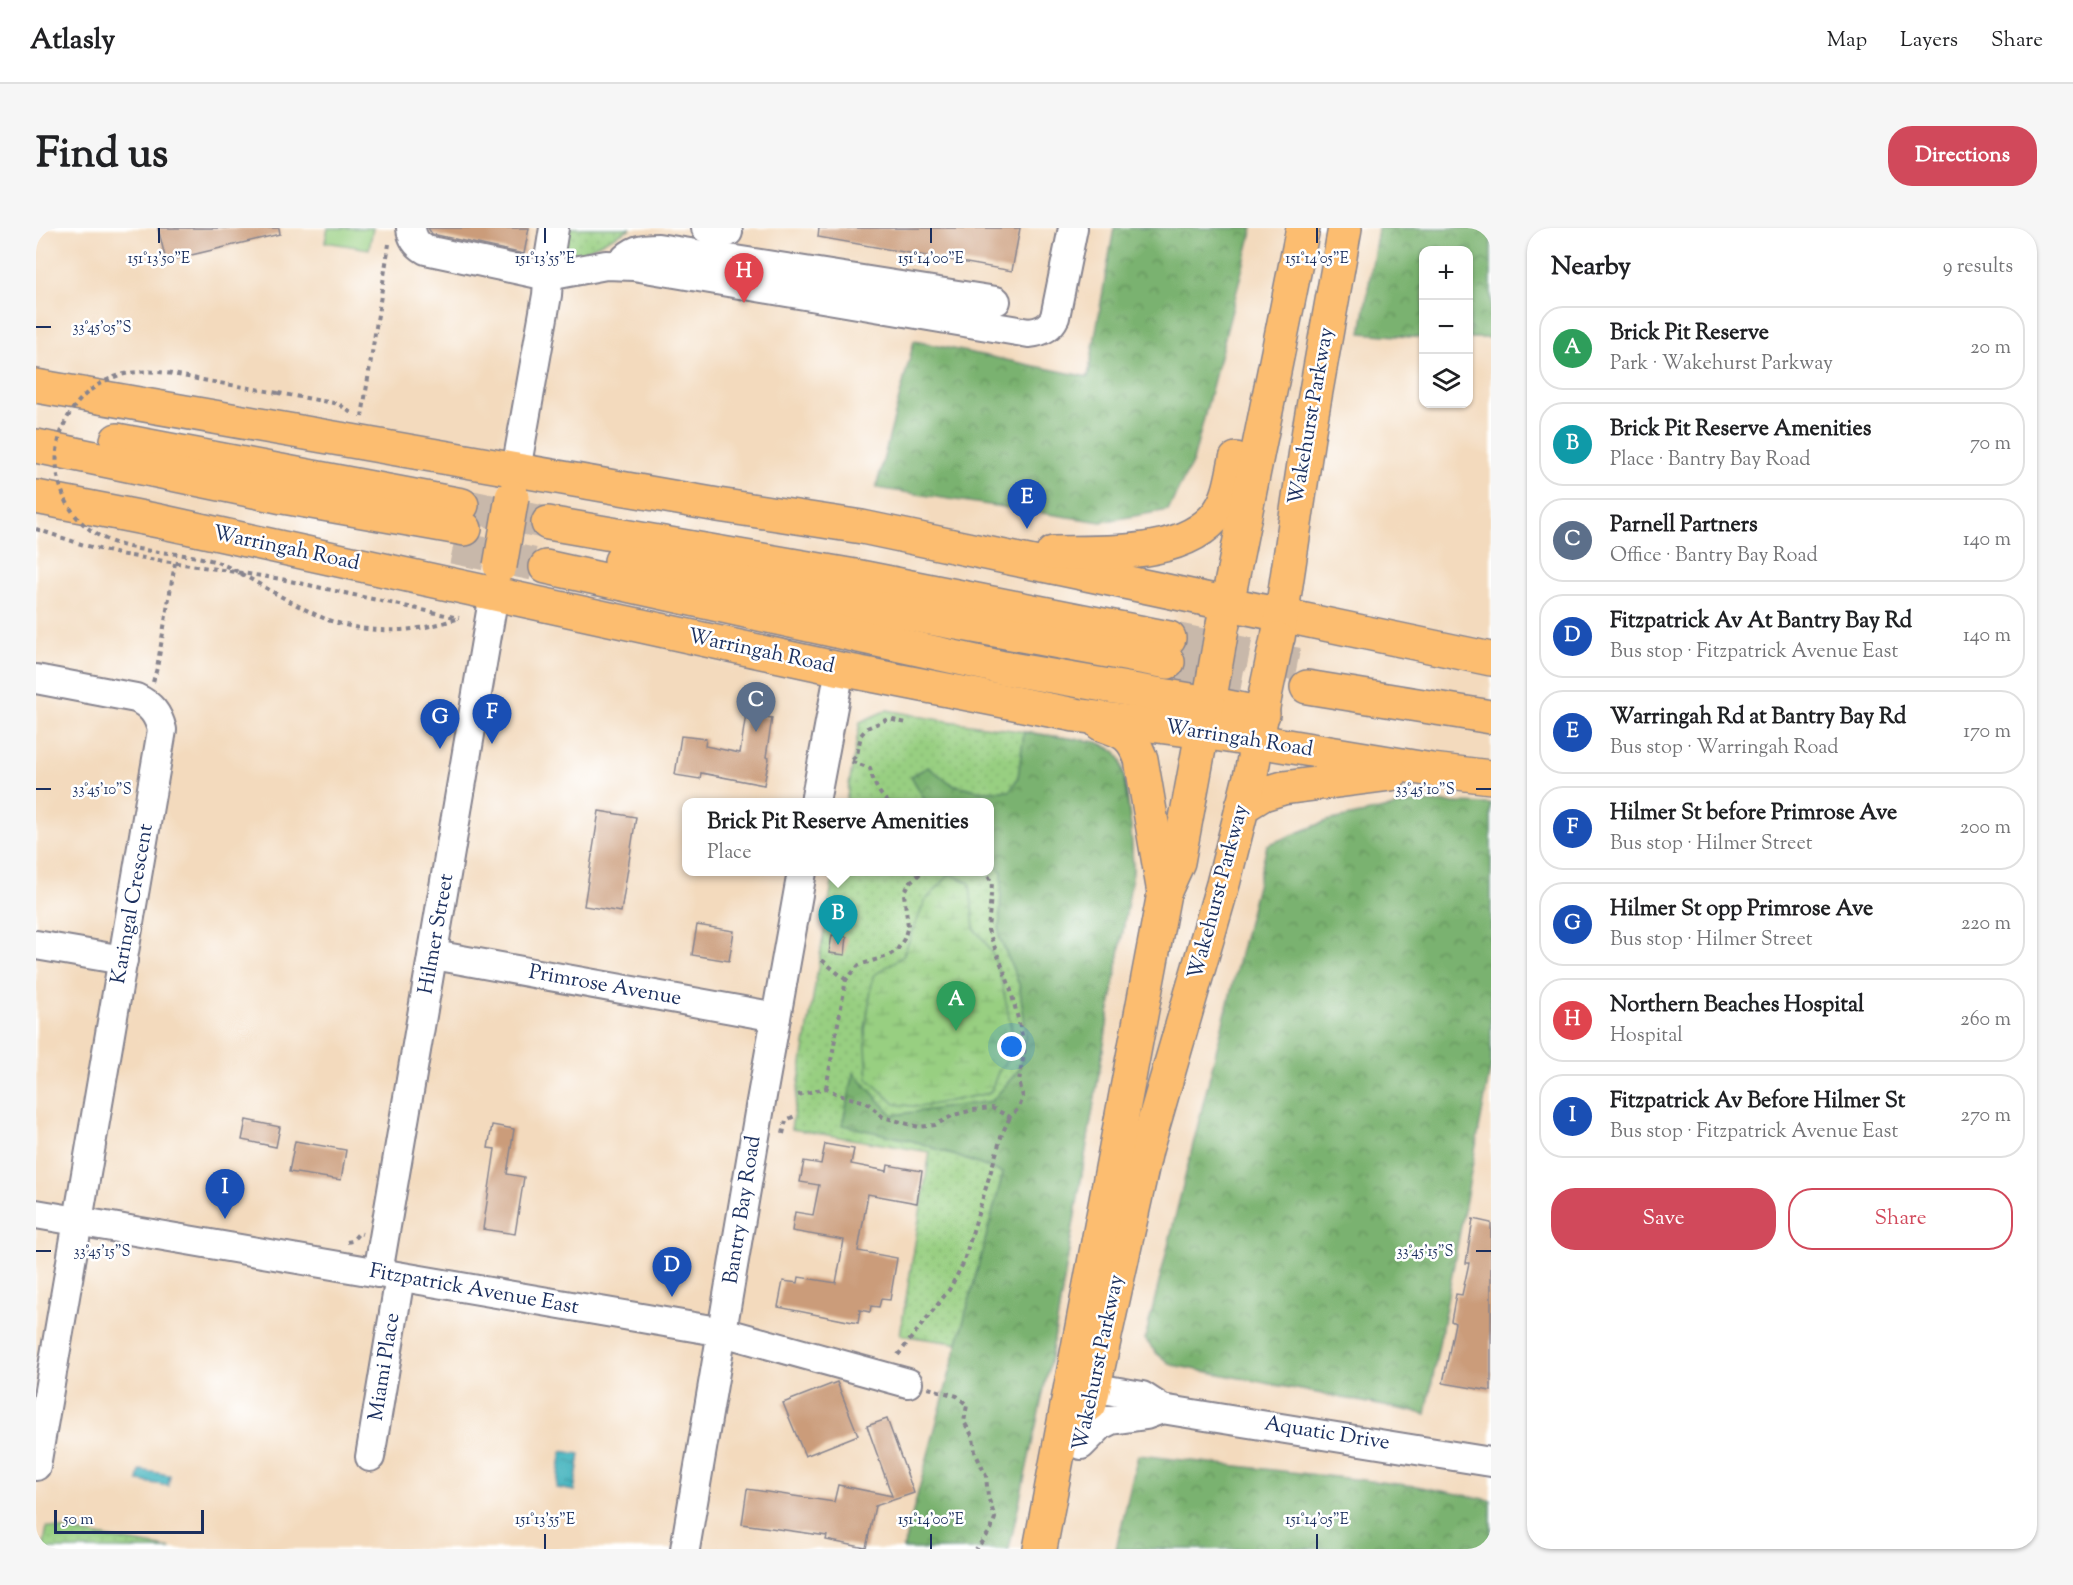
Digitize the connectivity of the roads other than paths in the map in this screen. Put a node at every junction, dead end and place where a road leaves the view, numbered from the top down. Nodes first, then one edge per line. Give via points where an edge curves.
1 (554, 228) edge
2 (1073, 228) edge
3 (1303, 228) edge
4 (1345, 228) edge
5 (401, 234) edge
6 (619, 265) junction
7 (548, 276) junction
8 (996, 302) dead end
9 (36, 386) edge
10 (1271, 389) junction
11 (36, 424) edge
12 (36, 446) edge
13 (514, 484) junction
14 (36, 497) edge
15 (1021, 560) junction
16 (497, 580) junction
17 (1225, 616) junction
18 (1280, 627) junction
19 (1169, 650) tunnel mouth
20 (1491, 659) edge
21 (840, 669) junction
22 (36, 679) edge
23 (1491, 698) edge
24 (1207, 707) junction
25 (1075, 715) junction
26 (1262, 717) junction
27 (1491, 717) edge
28 (1432, 770) junction
29 (1491, 777) edge
30 (816, 798) edge
31 (1242, 807) junction
32 (801, 876) edge
33 (1164, 892) junction
34 (36, 945) edge
35 (434, 955) junction
36 (123, 960) junction
37 (776, 1017) junction
38 (36, 1214) edge
39 (79, 1221) junction
40 (389, 1275) junction
41 (723, 1332) junction
42 (897, 1380) road end
43 (1082, 1386) junction
44 (1162, 1409) junction
45 (1081, 1445) junction
46 (370, 1457) dead end
47 (1491, 1461) edge
48 (36, 1466) edge
49 (685, 1549) edge
50 (1040, 1549) edge
51 (1061, 1549) edge

1 - 7 street
2 - 6 street via 1053,322 1043,330 1029,333
3 - 10 main road, Wakehurst Parkway
4 - 18 main road, Wakehurst Parkway via 1309,430
5 - 7 street via 426,250
6 - 7 street
6 - 8 street via 637,250 658,248
7 - 13 street
9 - 13 main road
10 - 15 main road via 1245,424 1227,496 1219,512 1201,530 1168,544 1142,549 1047,553
10 - 17 main road, Wakehurst Parkway
11 - 12 main road via 460,527 283,498
13 - 15 main road via 718,506 862,527
13 - 16 main road, bridge
14 - 16 main road, Warringah Road
15 - 17 main road
16 - 21 main road, Warringah Road
16 - 35 street, Hilmer Street
17 - 18 main road
17 - 24 main road, Wakehurst Parkway, bridge
18 - 20 main road
18 - 26 main road, Wakehurst Parkway, bridge
19 - 24 main road via 545,545 1004,668
21 - 25 main road, Warringah Road
21 - 30 street
22 - 36 street, Karingal Crescent via 124,694 147,703 159,719 161,744
23 - 27 main road via 1309,677
24 - 25 main road, Warringah Road
24 - 26 main road, Warringah Road
24 - 33 main road, Wakehurst Parkway via 1178,862
25 - 33 main road via 1121,730 1135,743 1146,779
26 - 28 main road, Warringah Road
26 - 31 main road, Wakehurst Parkway
28 - 29 main road, Warringah Road
28 - 31 main road via 1283,788
31 - 43 main road, Wakehurst Parkway
32 - 37 street, Bantry Bay Road
33 - 43 main road, Wakehurst Parkway
34 - 36 street
35 - 37 street, Primrose Avenue
35 - 40 street, Hilmer Street
36 - 39 street, Karingal Crescent
37 - 41 street, Bantry Bay Road
38 - 39 street, Fitzpatrick Avenue East
39 - 40 street, Fitzpatrick Avenue East
39 - 48 street, Karingal Crescent
40 - 41 street, Fitzpatrick Avenue East
40 - 46 street, Miami Place
41 - 42 street, Fitzpatrick Avenue East
41 - 49 street, Bantry Bay Road
43 - 44 street, Aquatic Drive via 1142,1396
43 - 45 main road, Wakehurst Parkway
43 - 50 main road, Wakehurst Parkway
44 - 45 street, Aquatic Drive via 1111,1420
44 - 47 street, Aquatic Drive
45 - 51 main road, Wakehurst Parkway

